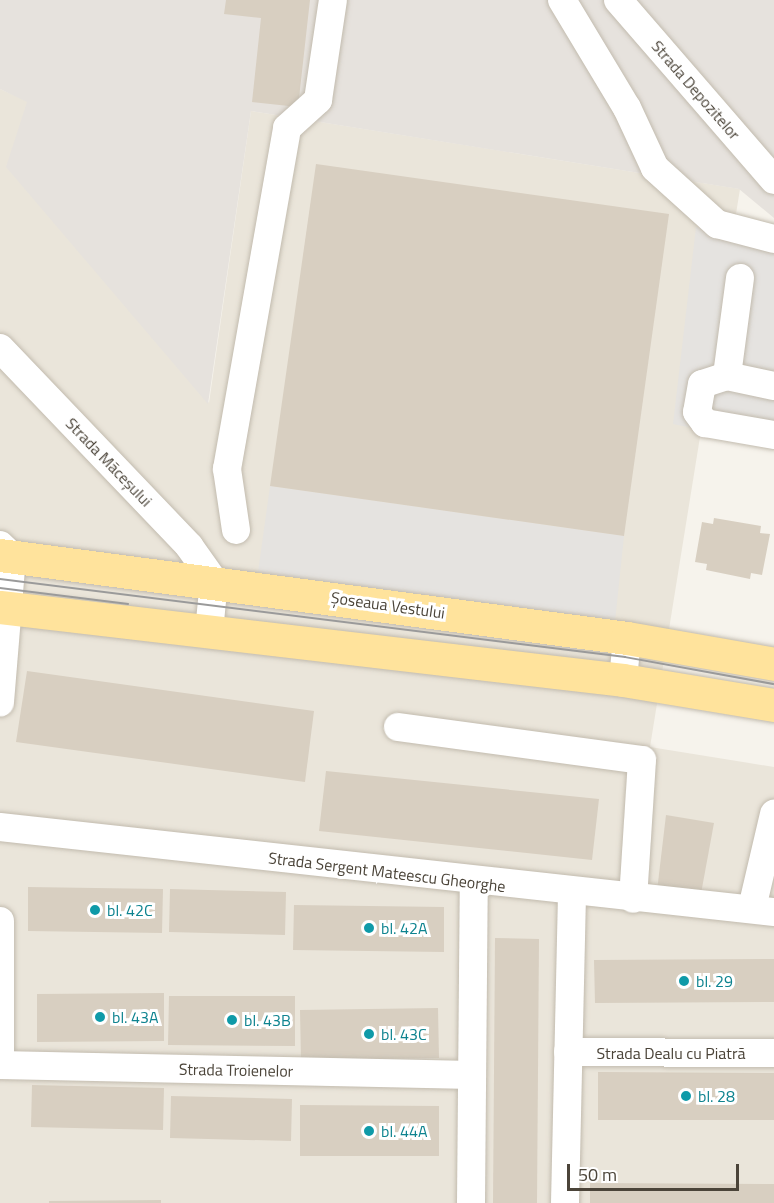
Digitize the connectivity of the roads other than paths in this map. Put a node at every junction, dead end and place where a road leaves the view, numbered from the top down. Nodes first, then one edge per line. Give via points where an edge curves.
1 (333, 0) edge
2 (562, 0) edge
3 (618, 0) edge
4 (774, 180) edge
5 (774, 239) edge
6 (740, 278) dead end
7 (0, 348) edge
8 (727, 376) junction
9 (774, 386) edge
10 (774, 435) edge
11 (236, 530) dead end
12 (4, 552) edge
13 (214, 581) junction
14 (4, 607) edge
15 (209, 631) junction
16 (627, 638) junction
17 (774, 664) edge
18 (623, 680) junction
19 (0, 703) edge
20 (774, 705) edge
21 (398, 727) dead end
22 (774, 814) edge
23 (0, 827) edge
24 (474, 883) junction
25 (572, 894) junction
26 (633, 899) junction
27 (763, 910) edge
28 (0, 921) edge
29 (568, 1052) junction
30 (774, 1053) edge
31 (0, 1064) edge
32 (471, 1075) junction
33 (471, 1203) edge
34 (565, 1203) edge

1 - 11 street via 318,100 287,128 227,469
2 - 5 street via 627,108 655,168 717,224
3 - 4 street, Strada Depozitelor
6 - 8 street
7 - 13 street, Strada Măceșului via 189,546
8 - 9 street
8 - 10 street via 702,384 697,412 705,423
12 - 13 main road, Șoseaua Vestului
12 - 14 street
13 - 15 street
13 - 16 main road, Șoseaua Vestului
14 - 15 main road
14 - 19 street
15 - 18 main road
16 - 17 main road, Șoseaua Vestului
16 - 18 street
18 - 20 main road
21 - 26 street via 642,760
22 - 27 street
23 - 24 street, Strada Sergent Mateescu Gheorghe
24 - 25 street, Strada Sergent Mateescu Gheorghe
24 - 32 street
25 - 26 street, Strada Sergent Mateescu Gheorghe
25 - 29 street
26 - 27 street, Strada Sergent Mateescu Gheorghe
28 - 31 street
29 - 30 street, Strada Dealu cu Piatră
29 - 34 street
31 - 32 street, Strada Troienelor
32 - 33 street

